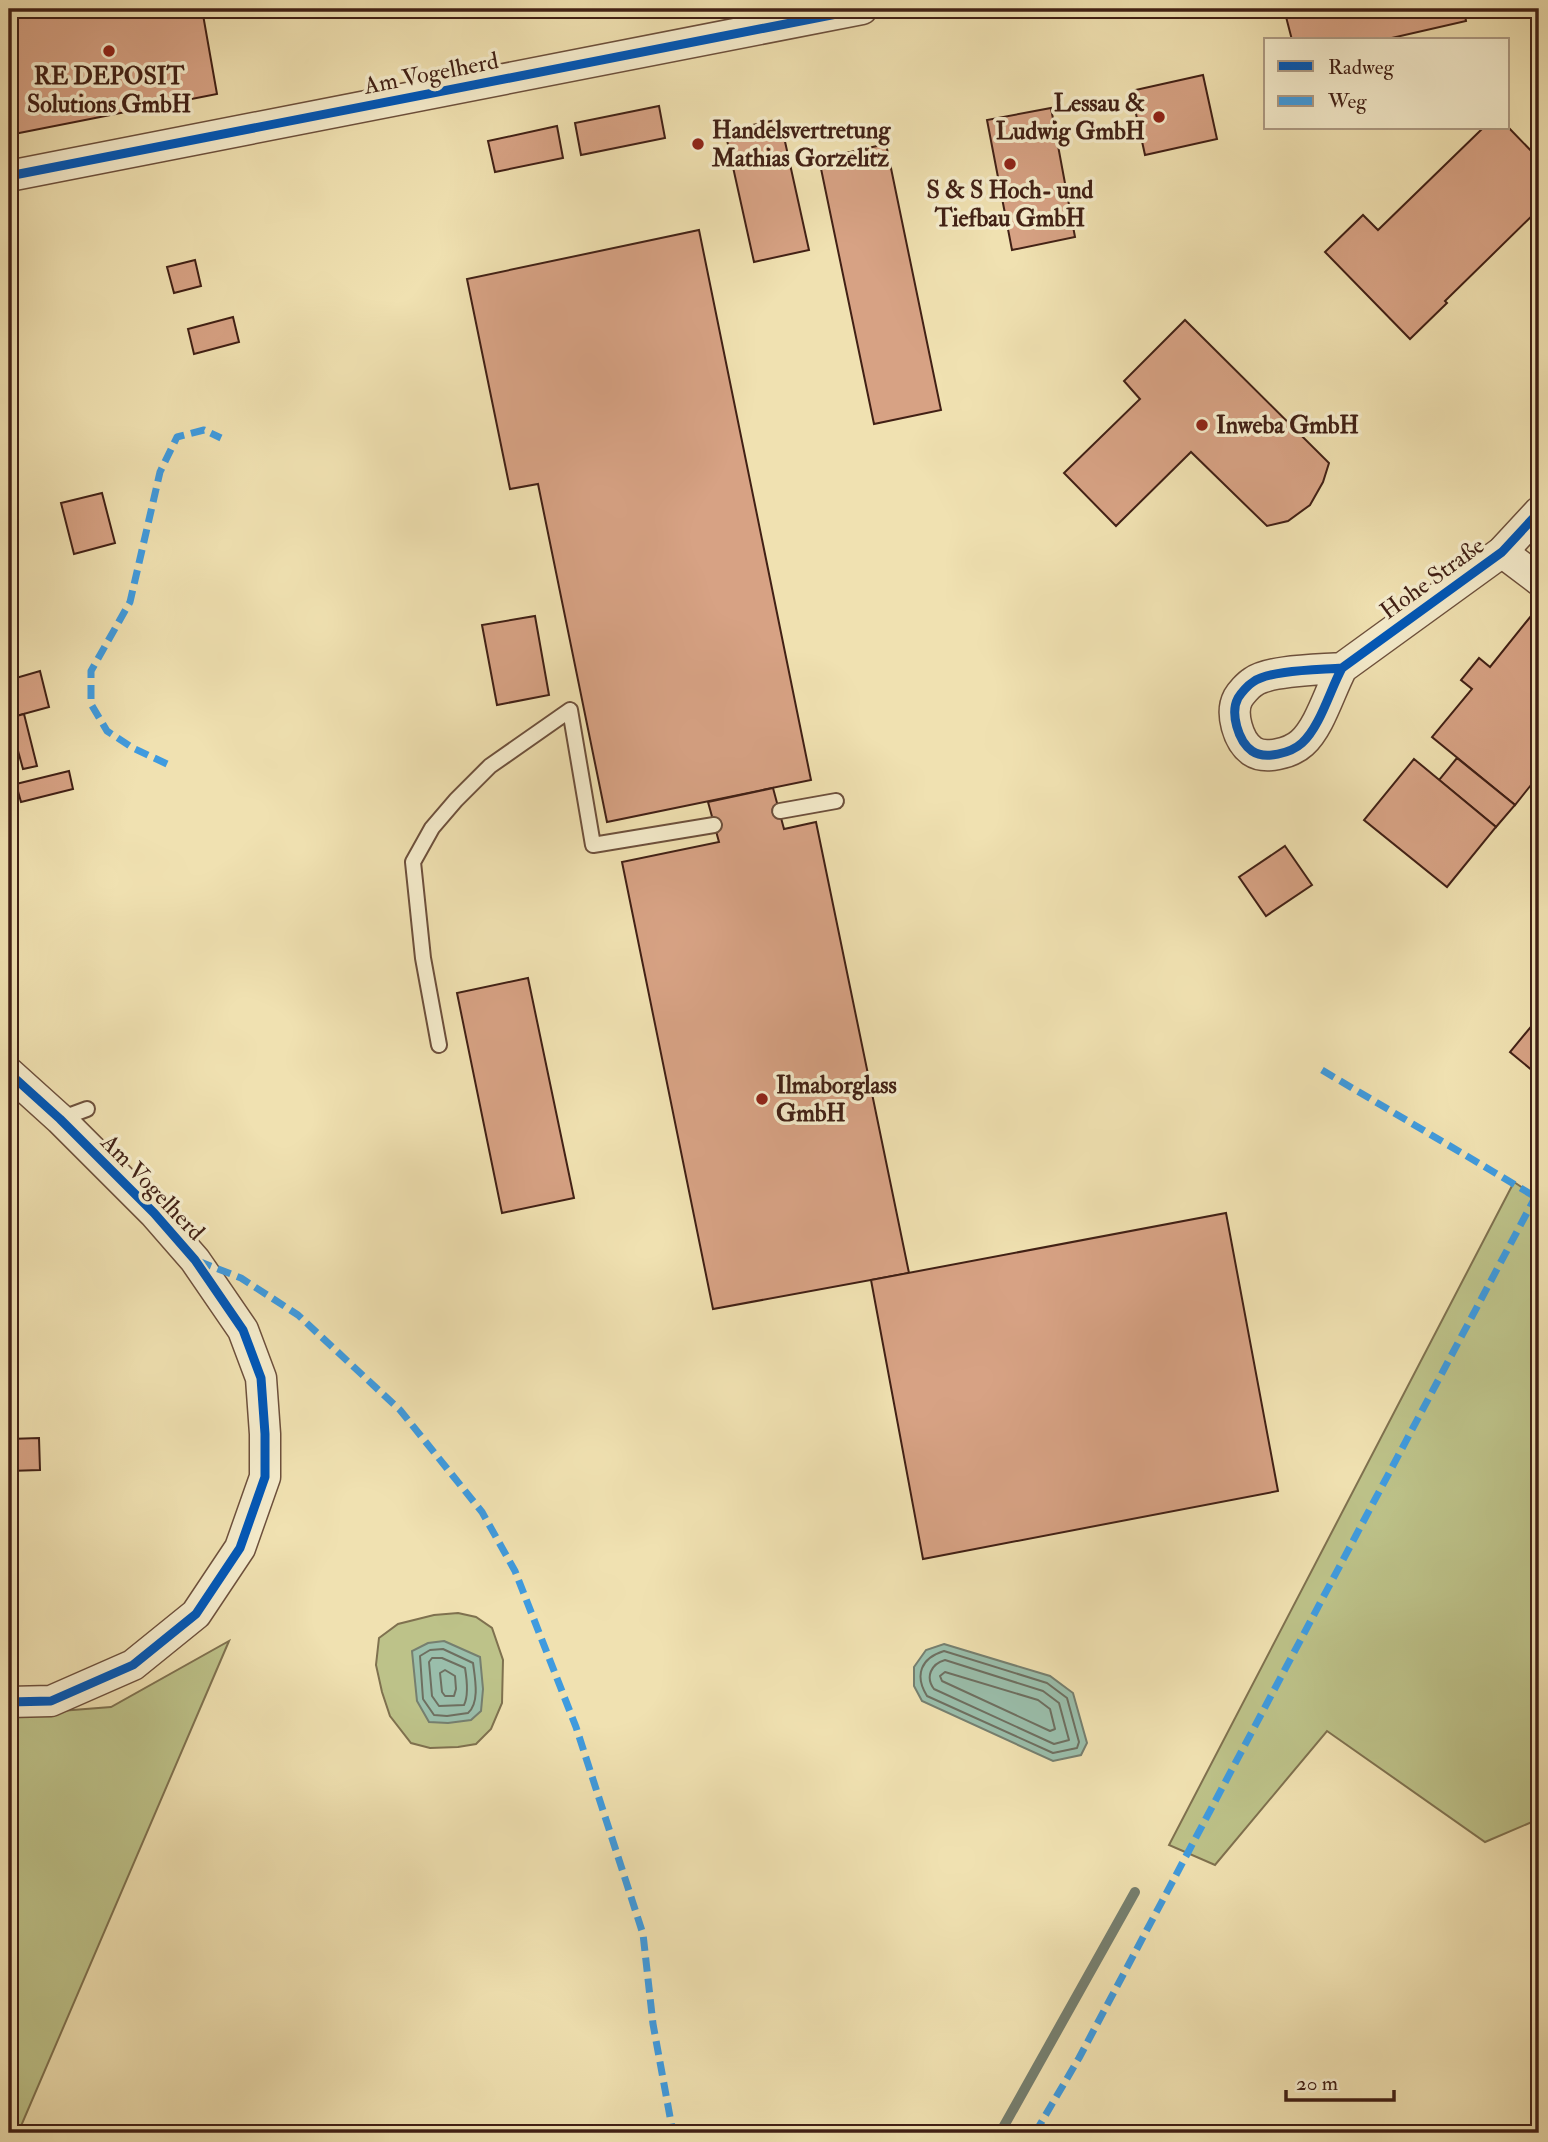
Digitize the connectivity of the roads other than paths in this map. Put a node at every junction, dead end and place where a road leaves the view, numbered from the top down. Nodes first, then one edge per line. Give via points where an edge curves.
1 (862, 9) edge
2 (9, 176) edge
3 (1539, 512) edge
4 (1502, 552) junction
5 (1539, 580) edge
6 (1342, 668) dead end
7 (836, 801) dead end
8 (780, 811) dead end
9 (714, 825) dead end
10 (439, 1045) dead end
11 (9, 1073) edge
12 (9, 1702) edge

1 - 2 street, Am Vogelherd
3 - 4 street, Hohe Straße
4 - 5 street
4 - 6 street, Hohe Straße
7 - 8 lane
9 - 10 lane via 593,845 570,710 490,766 432,828 414,862 423,958
11 - 12 street, Am Vogelherd via 74,1114 195,1260 243,1330 261,1378 265,1434 265,1477 240,1548 196,1614 133,1665 51,1701

